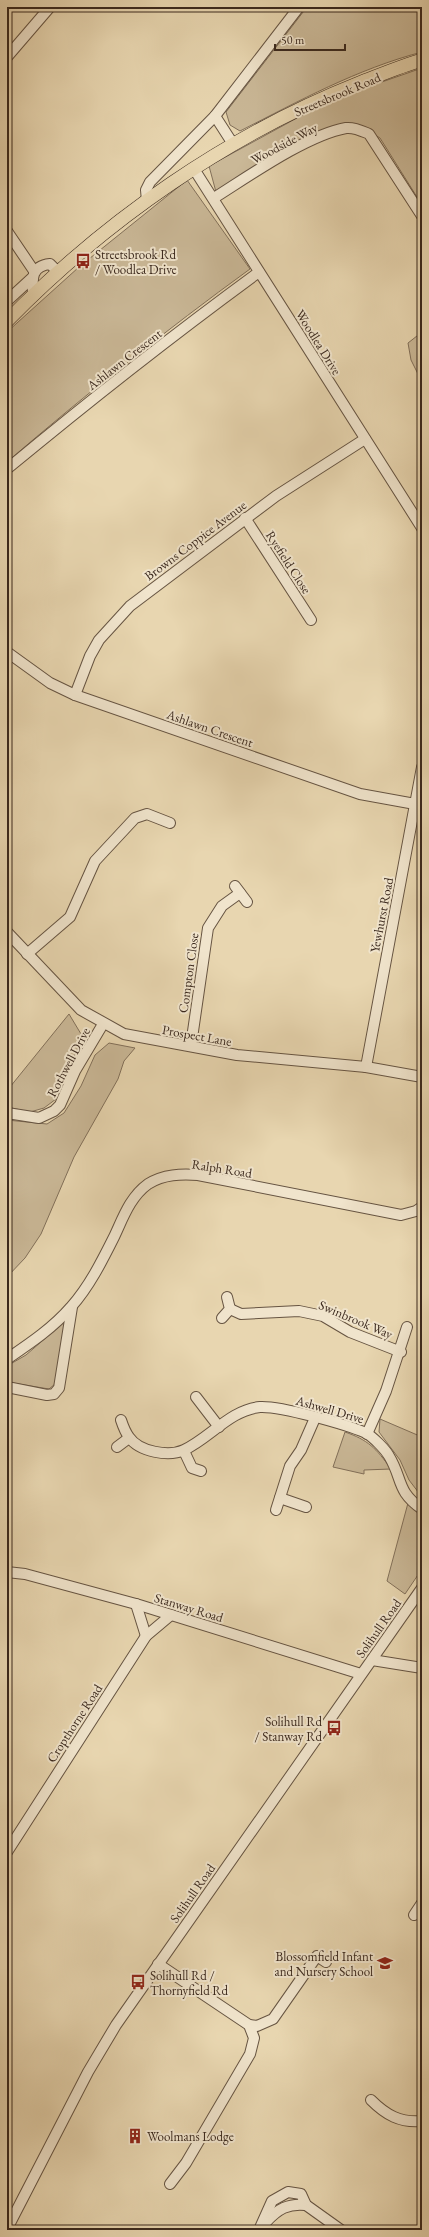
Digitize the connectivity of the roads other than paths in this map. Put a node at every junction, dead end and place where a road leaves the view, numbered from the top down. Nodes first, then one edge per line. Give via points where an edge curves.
1 (50, 7) edge
2 (299, 7) edge
3 (7, 57) edge
4 (422, 60) edge
5 (215, 116) junction
6 (233, 144) junction
7 (194, 169) junction
8 (214, 198) junction
9 (147, 201) junction
10 (422, 216) edge
11 (7, 231) edge
12 (58, 272) junction
13 (259, 272) junction
14 (33, 275) junction
15 (33, 294) junction
16 (7, 301) edge
17 (7, 321) edge
18 (365, 439) junction
19 (7, 469) edge
20 (245, 518) junction
21 (422, 528) edge
22 (311, 620) dead end
23 (7, 652) edge
24 (75, 695) junction
25 (422, 767) edge
26 (415, 804) junction
27 (170, 823) dead end
28 (247, 902) dead end
29 (7, 932) edge
30 (27, 954) junction
31 (103, 1024) junction
32 (191, 1045) junction
33 (366, 1067) junction
34 (422, 1077) edge
35 (7, 1113) edge
36 (422, 1207) edge
37 (227, 1297) dead end
38 (72, 1307) junction
39 (230, 1309) junction
40 (222, 1318) dead end
41 (407, 1327) dead end
42 (401, 1352) junction
43 (7, 1359) edge
44 (7, 1387) edge
45 (196, 1397) dead end
46 (315, 1418) junction
47 (121, 1420) dead end
48 (219, 1427) junction
49 (367, 1434) junction
50 (129, 1438) junction
51 (117, 1447) dead end
52 (184, 1451) junction
53 (201, 1471) dead end
54 (280, 1498) junction
55 (306, 1507) dead end
56 (422, 1509) edge
57 (276, 1510) dead end
58 (7, 1572) edge
59 (422, 1588) edge
60 (136, 1604) junction
61 (171, 1615) junction
62 (146, 1636) junction
63 (372, 1660) junction
64 (422, 1668) edge
65 (361, 1674) junction
66 (7, 1852) edge
67 (422, 1903) edge
68 (414, 1915) dead end
69 (326, 1962) dead end
70 (158, 1964) junction
71 (250, 2025) junction
72 (371, 2100) dead end
73 (422, 2121) edge
74 (170, 2184) dead end
75 (7, 2229) edge
76 (259, 2230) edge
77 (341, 2230) edge

1 - 3 street
2 - 5 street
4 - 6 main road, Streetsbrook Road via 314,101
5 - 6 street
5 - 9 street via 150,182 146,190
6 - 7 main road, Streetsbrook Road
7 - 8 street, Woodlea Drive
7 - 9 main road, Streetsbrook Road
8 - 10 street, Woodside Way via 314,139 346,128 357,128 369,134
8 - 13 street, Woodlea Drive
9 - 12 main road, Streetsbrook Road
11 - 14 street
12 - 14 street via 50,264 43,265
12 - 15 main road, Streetsbrook Road
13 - 18 street, Woodlea Drive
13 - 19 street, Ashlawn Crescent
14 - 15 street
14 - 16 street
15 - 17 main road, Streetsbrook Road
18 - 20 street, Browns Coppice Avenue
18 - 21 street, Woodlea Drive
20 - 22 street, Ryefield Close
20 - 24 street, Browns Coppice Avenue via 120,615 99,640 90,656
23 - 24 street, Ashlawn Crescent via 50,683
24 - 26 street, Ashlawn Crescent via 360,794
25 - 26 street, Yewhurst Road
26 - 33 street, Yewhurst Road
27 - 30 street via 147,814 135,818 95,861 70,916
28 - 32 street, Compton Close via 238,890 222,906 208,928
29 - 30 street, Prospect Lane
30 - 31 street, Prospect Lane via 81,1010
31 - 32 street, Prospect Lane via 124,1034
31 - 35 street, Rothwell Drive via 75,1071 60,1105 54,1111 39,1118
32 - 33 street, Prospect Lane via 238,1055
33 - 34 street, Prospect Lane
36 - 38 street, Ralph Road via 401,1215 198,1175 164,1177 150,1183 132,1200 100,1265
37 - 39 street
38 - 43 street, Ralph Road
38 - 44 street via 59,1388 54,1394 47,1395
39 - 40 street
39 - 42 street, Swinbrook Way via 242,1314 299,1311 322,1316 350,1332
41 - 42 street, Swinbrook Way
42 - 49 street, Swinbrook Way
45 - 48 street
46 - 48 street, Ashwell Drive via 275,1408 259,1407 237,1414
46 - 49 street, Ashwell Drive
46 - 54 street via 301,1450 290,1466
47 - 50 street
48 - 52 street, Ashwell Drive
49 - 56 street, Ashwell Drive via 389,1456 404,1492
50 - 51 street
50 - 52 street via 155,1452
52 - 53 street via 192,1468
54 - 55 street
54 - 57 street
58 - 60 street, Stanway Road via 32,1575
59 - 63 street, Solihull Road
60 - 61 street, Stanway Road
60 - 62 street
61 - 62 street, Cropthorne Road
61 - 65 street, Stanway Road
62 - 66 street, Cropthorne Road
63 - 64 street
63 - 65 street, Solihull Road
65 - 70 street, Solihull Road
67 - 68 street
69 - 71 street via 317,1956 273,2019 257,2026
70 - 71 street
70 - 75 street, Solihull Road via 116,2025 88,2072
71 - 74 street via 254,2038 250,2054 186,2164
72 - 73 street via 386,2114 411,2122
76 - 77 street via 272,2201 288,2192 301,2194 306,2204

